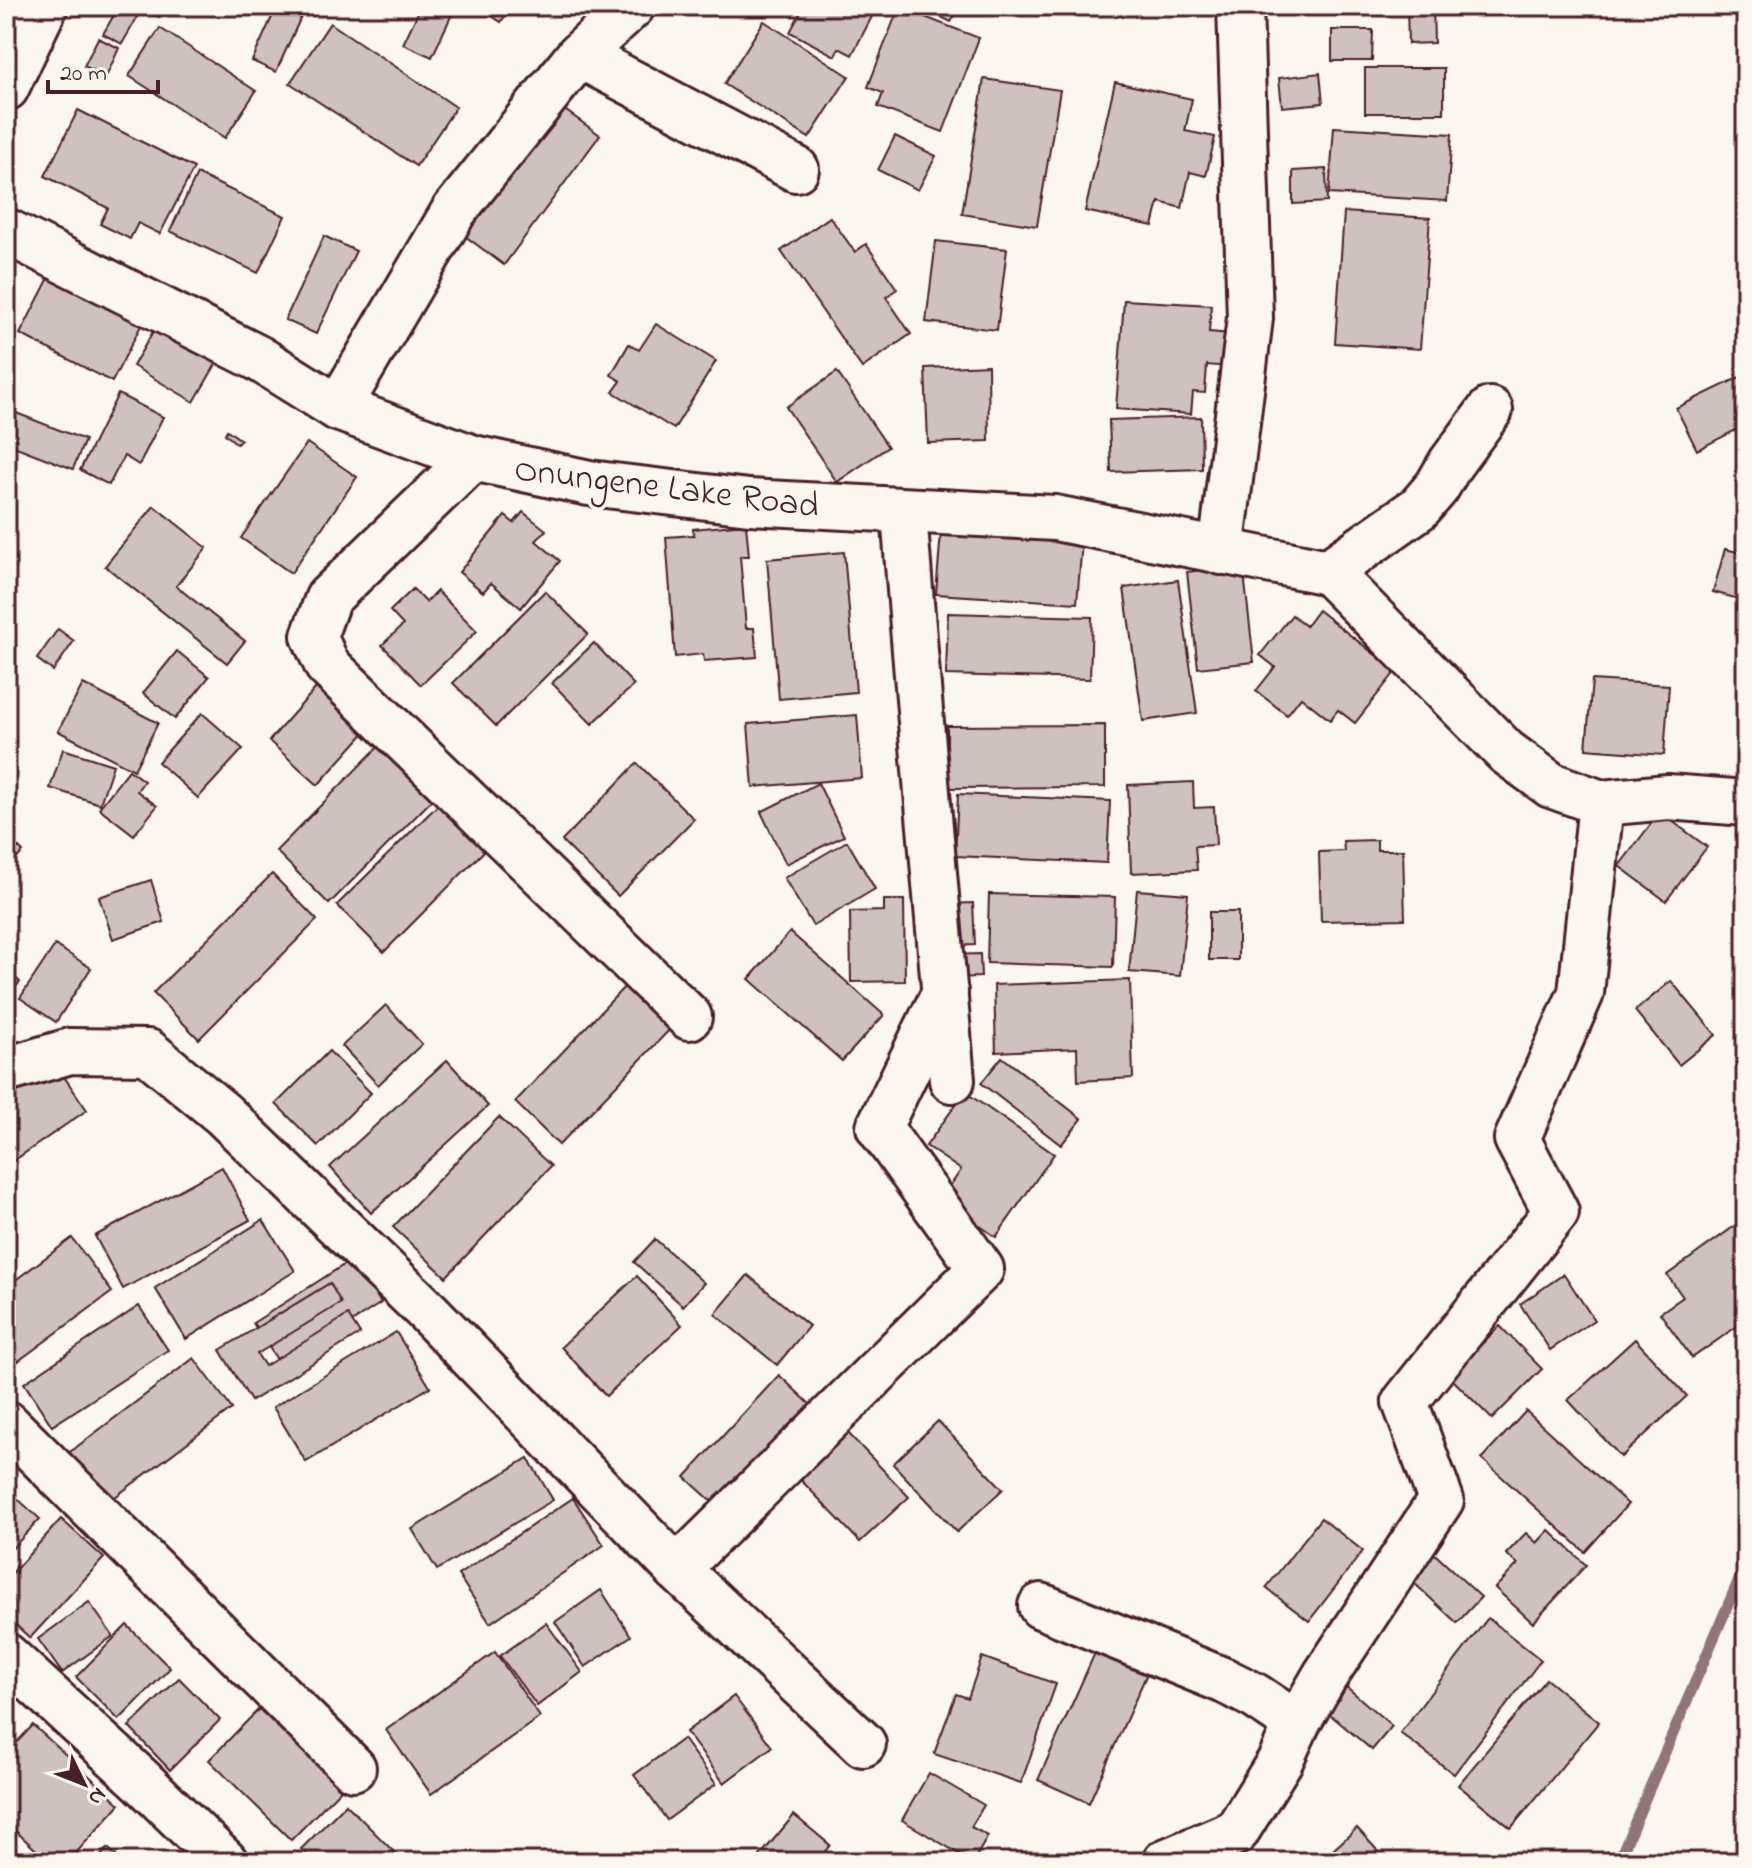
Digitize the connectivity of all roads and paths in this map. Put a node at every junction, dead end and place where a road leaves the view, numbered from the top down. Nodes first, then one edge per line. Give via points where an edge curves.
1 (45, 6) edge
2 (632, 6) edge
3 (1240, 6) edge
4 (579, 55) junction
5 (6, 88) edge
6 (796, 169) dead end
7 (6, 231) edge
8 (338, 408) junction
9 (1490, 410) dead end
10 (473, 458) junction
11 (904, 512) junction
12 (1221, 552) junction
13 (1328, 572) junction
14 (1601, 803) junction
15 (1746, 803) edge
16 (945, 992) junction
17 (689, 1017) dead end
18 (6, 1070) edge
19 (952, 1080) dead end
20 (6, 1423) edge
21 (677, 1569) junction
22 (1041, 1606) dead end
23 (6, 1656) edge
24 (1297, 1724) junction
25 (863, 1744) dead end
26 (353, 1768) dead end
27 (225, 1862) edge
28 (1165, 1862) edge

1 - 5 street
2 - 4 street
3 - 12 street via 1250,318
4 - 6 street
4 - 8 street via 454,211
7 - 8 street, Onungene Lake Road via 258,358
8 - 10 street, Onungene Lake Road
9 - 13 street via 1419,508
10 - 11 street, Onungene Lake Road via 589,483 749,502
10 - 17 street via 328,598 314,636 327,665
11 - 12 street, Onungene Lake Road via 1055,518
11 - 16 street
12 - 13 street, Onungene Lake Road
13 - 14 street via 1506,752 1551,785
14 - 15 street via 1668,797
14 - 24 street via 1581,993 1517,1139 1556,1212 1405,1402 1441,1500
16 - 19 street
16 - 21 street via 879,1127 981,1269
18 - 21 street via 70,1051 148,1052 223,1114 428,1312
20 - 26 street
21 - 25 street
22 - 24 street via 1225,1681
23 - 27 street
24 - 28 street via 1236,1832

